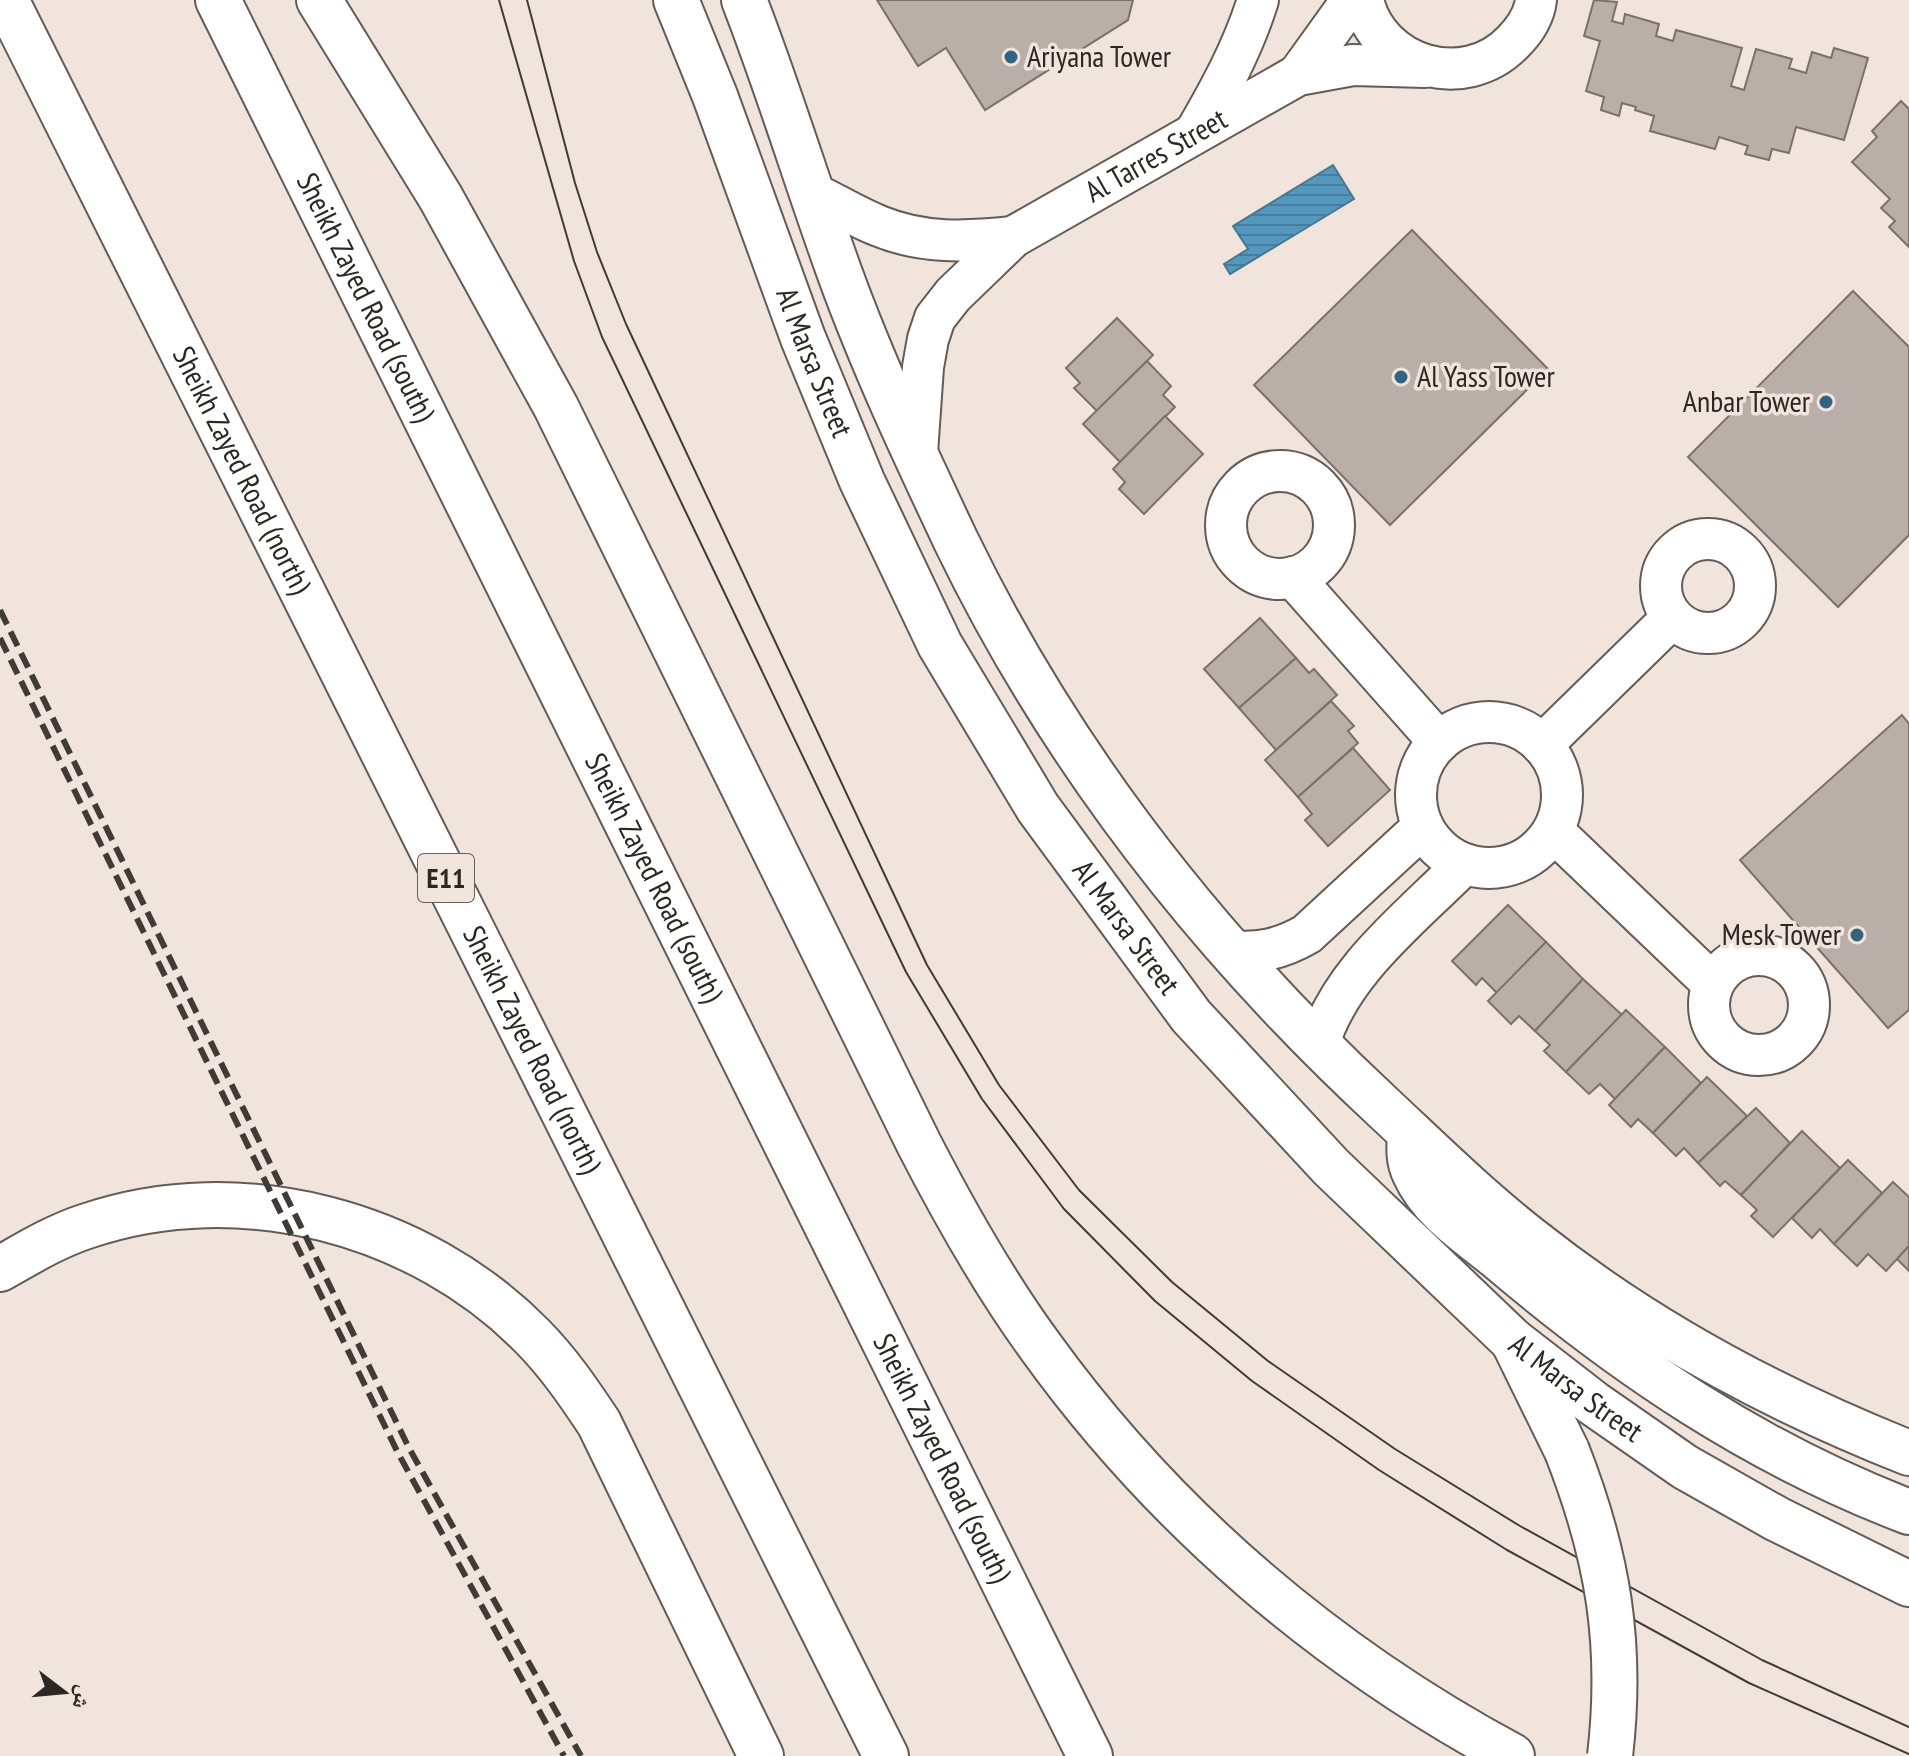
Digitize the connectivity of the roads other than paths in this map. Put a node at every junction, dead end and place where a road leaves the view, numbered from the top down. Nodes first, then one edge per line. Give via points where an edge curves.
1 (6, 0) edge
2 (218, 0) edge
3 (319, 0) edge
4 (676, 0) edge
5 (744, 0) edge
6 (1258, 0) edge
7 (1352, 0) edge
8 (1363, 0) edge
9 (1536, 0) edge
10 (1425, 67) junction
11 (1298, 75) junction
12 (1194, 133) junction
13 (812, 193) junction
14 (1013, 237) junction
15 (917, 453) junction
16 (1293, 577) dead end
17 (1672, 618) dead end
18 (1439, 742) junction
19 (1542, 745) junction
20 (1423, 827) junction
21 (1553, 831) junction
22 (1464, 864) junction
23 (1229, 951) junction
24 (1713, 984) dead end
25 (1318, 1047) junction
26 (1410, 1133) junction
27 (0, 1269) edge
28 (1513, 1341) junction
29 (1909, 1453) edge
30 (1909, 1512) edge
31 (1909, 1584) edge
32 (761, 1756) edge
33 (886, 1756) edge
34 (1090, 1756) edge
35 (1512, 1756) edge
36 (1610, 1756) edge

1 - 33 main road, Sheikh Zayed Road (north) / E11
2 - 34 main road, Sheikh Zayed Road (south)
3 - 35 main road via 441,198 528,354 919,1144 1032,1335 1144,1473 1261,1587 1392,1685
4 - 28 main road, Al Marsa Street via 862,481 940,645 995,740 1038,808 1191,1016 1331,1167
5 - 13 main road, Al Marsa Street
6 - 12 street via 1234,63
7 - 11 street, Al Tarres Street
8 - 10 street via 1380,37
9 - 10 street, Al Tarres Street via 1524,31 1504,51 1480,65 1453,70
10 - 11 street, Al Tarres Street via 1353,65
11 - 12 street, Al Tarres Street
12 - 14 street, Al Tarres Street
13 - 14 street, Al Tarres Street via 903,235 967,242
13 - 15 main road, Al Marsa Street via 875,362
14 - 15 street, Al Tarres Street via 935,318 923,367
15 - 23 main road, Al Marsa Street via 957,543 1053,715 1107,797
16 - 18 street
17 - 19 street
18 - 19 street via 1480,722 1524,731
18 - 20 street via 1424,760 1417,782 1416,805
19 - 21 street via 1561,786
20 - 22 street via 1447,856
20 - 23 street via 1307,934 1270,951
21 - 22 street via 1519,862 1496,868
21 - 24 street
22 - 25 street via 1349,982
23 - 25 main road, Al Marsa Street
25 - 26 main road, Al Marsa Street
26 - 29 main road, Al Marsa Street via 1535,1243 1625,1306 1777,1394
26 - 30 main road via 1415,1174 1440,1208 1599,1339 1732,1429 1807,1469
27 - 32 main road via 87,1226 137,1213 242,1206 349,1224 448,1269 533,1336 599,1423
28 - 31 main road, Al Marsa Street via 1685,1467
28 - 36 main road, bridge via 1567,1451 1594,1527 1616,1658

